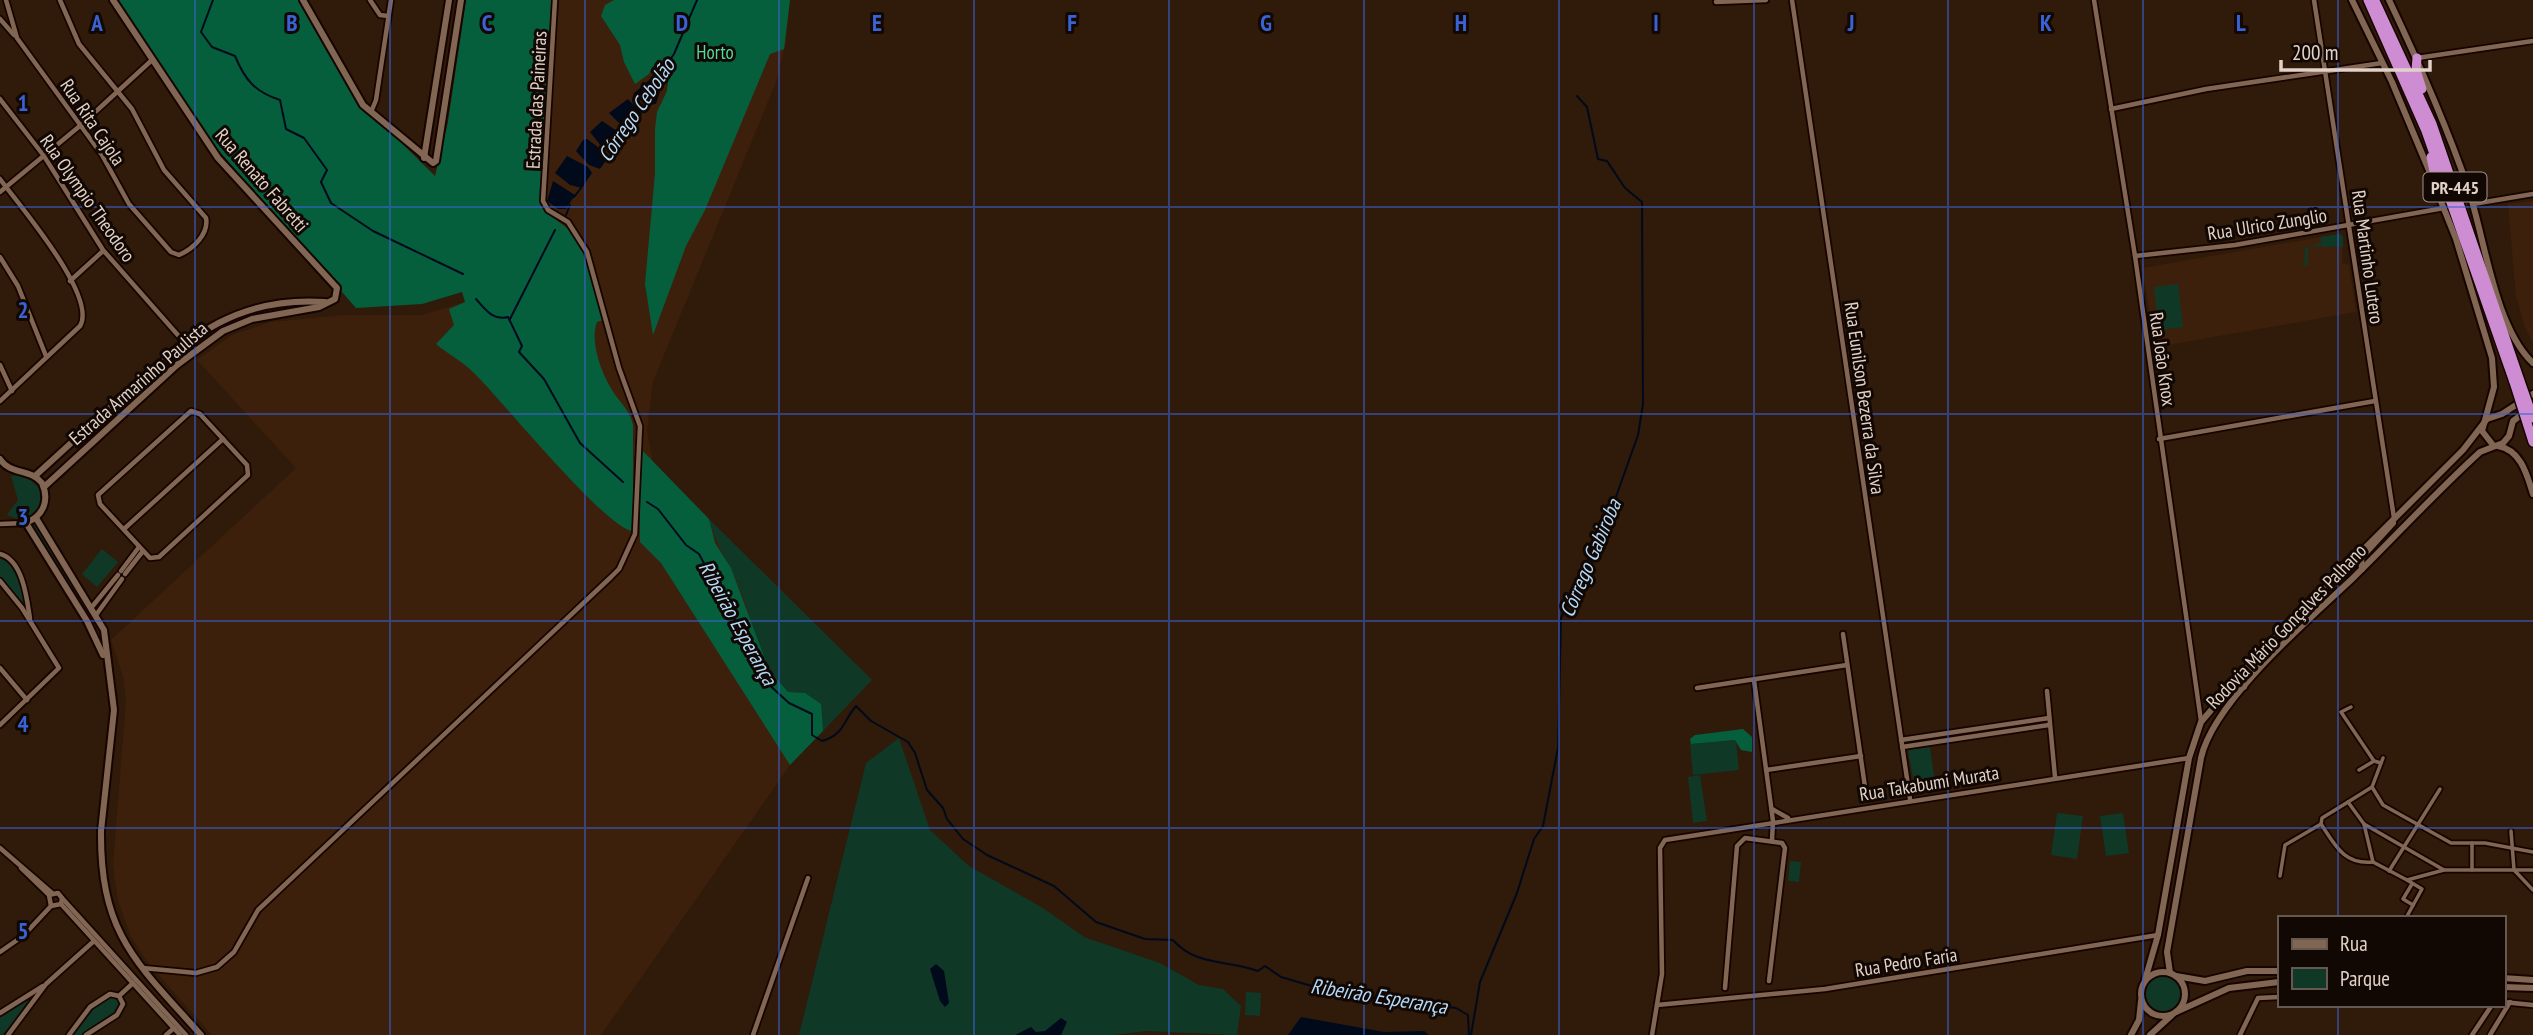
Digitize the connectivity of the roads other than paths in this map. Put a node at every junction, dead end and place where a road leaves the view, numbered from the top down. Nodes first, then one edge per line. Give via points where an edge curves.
1 (6, 0) edge
2 (60, 0) edge
3 (113, 0) edge
4 (303, 0) edge
5 (370, 0) edge
6 (391, 0) edge
7 (449, 0) edge
8 (461, 0) edge
9 (555, 0) edge
10 (1766, 0) edge
11 (1792, 0) edge
12 (2094, 0) edge
13 (2314, 0) edge
14 (2352, 0) edge
15 (2368, 0) edge
16 (2374, 0) edge
17 (2389, 0) edge
18 (1716, 2) edge
19 (388, 16) junction
20 (0, 19) edge
21 (17, 38) junction
22 (2533, 41) edge
23 (2417, 58) junction
24 (152, 60) junction
25 (2382, 63) junction
26 (2324, 72) junction
27 (118, 93) junction
28 (0, 99) edge
29 (2111, 108) junction
30 (370, 112) junction
31 (81, 125) junction
32 (2429, 127) junction
33 (44, 156) junction
34 (424, 158) junction
35 (0, 180) edge
36 (6, 188) junction
37 (0, 192) edge
38 (2533, 194) edge
39 (2439, 195) junction
40 (2473, 204) junction
41 (2462, 207) junction
42 (2444, 208) junction
43 (2350, 225) junction
44 (103, 250) junction
45 (2135, 256) junction
46 (0, 257) edge
47 (2487, 262) junction
48 (70, 281) junction
49 (327, 302) junction
50 (184, 342) junction
51 (46, 356) junction
52 (2531, 361) edge
53 (0, 365) edge
54 (2517, 382) junction
55 (12, 391) junction
56 (2533, 394) edge
57 (0, 401) edge
58 (2375, 401) junction
59 (2533, 408) edge
60 (2530, 421) edge
61 (2483, 424) junction
62 (223, 439) junction
63 (2159, 439) junction
64 (2533, 442) edge
65 (2496, 445) junction
66 (0, 459) edge
67 (35, 476) junction
68 (44, 486) junction
69 (2533, 494) edge
70 (36, 518) junction
71 (2394, 518) junction
72 (3, 523) edge
73 (26, 523) junction
74 (124, 529) junction
75 (141, 549) junction
76 (0, 554) edge
77 (2362, 569) junction
78 (2334, 578) junction
79 (0, 581) edge
80 (2349, 582) junction
81 (28, 606) junction
82 (22, 608) junction
83 (2302, 611) junction
84 (95, 612) junction
85 (2311, 619) junction
86 (87, 621) junction
87 (31, 623) junction
88 (1843, 634) dead end
89 (2280, 634) junction
90 (1847, 665) junction
91 (108, 666) junction
92 (0, 668) edge
93 (1754, 680) junction
94 (1697, 688) dead end
95 (2243, 689) junction
96 (2047, 691) dead end
97 (27, 700) junction
98 (2351, 707) dead end
99 (2049, 718) junction
100 (2201, 722) junction
101 (0, 725) edge
102 (2049, 725) junction
103 (1975, 729) junction
104 (1975, 736) junction
105 (1901, 740) junction
106 (1902, 747) junction
107 (1861, 756) junction
108 (2189, 758) junction
109 (2374, 761) junction
110 (1766, 770) junction
111 (2359, 770) dead end
112 (2055, 778) junction
113 (2372, 787) junction
114 (2440, 789) dead end
115 (1866, 794) dead end
116 (1770, 797) junction
117 (1910, 799) junction
118 (2348, 802) junction
119 (1772, 810) junction
120 (1789, 818) junction
121 (1772, 822) junction
122 (2321, 824) junction
123 (2364, 824) junction
124 (2417, 824) junction
125 (2511, 831) dead end
126 (1772, 840) junction
127 (2472, 843) junction
128 (2403, 847) junction
129 (2511, 847) junction
130 (0, 848) edge
131 (2533, 852) edge
132 (2373, 862) junction
133 (2444, 870) junction
134 (2472, 870) junction
135 (2514, 870) junction
136 (2533, 870) edge
137 (2389, 871) junction
138 (2280, 876) dead end
139 (808, 878) dead end
140 (2407, 880) junction
141 (2412, 884) junction
142 (2533, 890) edge
143 (50, 894) junction
144 (61, 901) junction
145 (2413, 905) junction
146 (51, 906) junction
147 (2407, 916) edge
148 (2158, 935) junction
149 (94, 941) junction
150 (0, 952) edge
151 (142, 968) junction
152 (2278, 971) edge
153 (2173, 975) junction
154 (2505, 978) edge
155 (2533, 979) edge
156 (2146, 980) junction
157 (1769, 981) dead end
158 (2278, 982) edge
159 (133, 983) junction
160 (46, 984) junction
161 (1725, 988) dead end
162 (2505, 988) edge
163 (2533, 988) edge
164 (29, 995) junction
165 (119, 996) junction
166 (2278, 997) edge
167 (2141, 999) junction
168 (33, 1000) junction
169 (2505, 1002) edge
170 (2510, 1002) junction
171 (1657, 1005) junction
172 (2533, 1005) edge
173 (2491, 1007) edge
174 (0, 1013) edge
175 (2174, 1013) junction
176 (174, 1028) junction
177 (8, 1035) edge
178 (69, 1035) edge
179 (86, 1035) edge
180 (166, 1035) edge
181 (180, 1035) edge
182 (186, 1035) edge
183 (201, 1035) edge
184 (753, 1035) edge
185 (1651, 1035) edge
186 (2131, 1035) edge
187 (2150, 1035) edge
188 (2240, 1035) edge
189 (2472, 1035) edge
190 (2490, 1035) edge

1 - 21 street, Rua Rita Cajola
2 - 27 street via 79,44
3 - 24 street, Rua Renato Fabretti
4 - 30 street
5 - 19 street via 380,15
6 - 19 street
7 - 34 street
8 - 34 street via 436,161
9 - 151 street, Estrada das Paineiras via 543,201 548,211 568,222 587,252 640,426 635,534 619,569 268,900 252,916 226,961 196,973
10 - 18 street
11 - 105 street, Rua Eunilson Bezerra da Silva
12 - 29 street, Rua João Knox
13 - 26 street, Rua Martinho Lutero
14 - 25 street, PR-445
15 - 32 highway, PR-445
16 - 32 highway, PR-445
17 - 23 street
19 - 30 street via 376,100
20 - 21 street
21 - 31 street, Rua Rita Cajola
22 - 23 street
23 - 32 highway
23 - 40 street
24 - 27 street
24 - 49 street, Rua Renato Fabretti via 218,158 337,288 337,297
25 - 26 street
25 - 39 street, PR-445
26 - 29 street
26 - 43 street, Rua Martinho Lutero
27 - 31 street
27 - 31 street, Rua Rita Cajola via 132,109 164,170 206,218 205,234 185,252 171,252 130,204
28 - 33 street, Rua Olympio Theodoro
29 - 45 street, Rua João Knox
30 - 34 street
31 - 33 street
32 - 39 highway
32 - 41 highway, PR-445
32 - 54 highway, PR-445
33 - 36 street
33 - 44 street, Rua Olympio Theodoro
35 - 36 street
36 - 37 street
36 - 48 street via 47,240
38 - 40 street
39 - 42 street
40 - 47 street
41 - 47 highway
41 - 54 highway, PR-445
42 - 43 street, Rua Ulrico Zunglio
42 - 61 street via 2492,358 2494,387
43 - 45 street, Rua Ulrico Zunglio
43 - 58 street, Rua Martinho Lutero
44 - 48 street
44 - 50 street, Rua Olympio Theodoro
45 - 63 street, Rua João Knox
46 - 51 street via 18,286
47 - 52 street via 2501,306
48 - 51 street via 83,320
49 - 50 street, Estrada Armarinho Paulista via 295,301 249,309
49 - 68 street, Estrada Armarinho Paulista via 308,310 253,319 223,331 177,365
50 - 67 street, Estrada Armarinho Paulista
51 - 55 street
53 - 55 street
54 - 60 highway, bridge
55 - 57 street
56 - 61 street
58 - 63 street
58 - 71 street, Rua Martinho Lutero
59 - 65 street, Rodovia Mário Gonçalves Palhano via 2513,421 2509,436
60 - 64 highway
61 - 65 street via 2483,434
61 - 71 street, Rodovia Mário Gonçalves Palhano
62 - 74 street
62 - 74 street via 200,414 185,413 99,492 97,498
62 - 75 street via 249,471 246,478 157,558
63 - 100 street, Rua João Knox
65 - 69 street via 2515,454
65 - 77 street, Rodovia Mário Gonçalves Palhano via 2474,458
66 - 67 street via 9,468
67 - 68 street
68 - 70 street via 45,503
70 - 73 street
70 - 84 street
71 - 77 street via 2361,558
71 - 78 street, Rodovia Mário Gonçalves Palhano
72 - 73 street
73 - 86 street
74 - 75 street
75 - 84 street
76 - 81 street via 13,561
77 - 80 street, Rodovia Mário Gonçalves Palhano
78 - 80 street via 2349,571
78 - 83 street, Rodovia Mário Gonçalves Palhano
79 - 82 street
80 - 85 street, Rodovia Mário Gonçalves Palhano
81 - 82 street
81 - 87 street
82 - 87 street
83 - 85 street
83 - 89 street, Rodovia Mário Gonçalves Palhano
84 - 86 street
84 - 91 street via 104,631
85 - 95 street, Rodovia Mário Gonçalves Palhano
86 - 91 street
87 - 97 street via 59,668
88 - 90 street
89 - 95 street
89 - 100 street, Rodovia Mário Gonçalves Palhano
90 - 93 street
90 - 107 street
91 - 151 street via 114,710 101,852 117,931
92 - 97 street
93 - 94 street
93 - 110 street
95 - 153 street, Rodovia Mário Gonçalves Palhano via 2212,728 2202,751 2166,958
96 - 99 street
97 - 101 street
98 - 109 street via 2341,712
99 - 102 street
99 - 103 street
100 - 108 street, Rodovia Mário Gonçalves Palhano
102 - 104 street
102 - 112 street
103 - 104 street
103 - 105 street
104 - 106 street
105 - 106 street, Rua Eunilson Bezerra da Silva
106 - 117 street, Rua Eunilson Bezerra da Silva
107 - 110 street
107 - 115 street
108 - 112 street, Rua Takabumi Murata
108 - 148 street, Rodovia Mário Gonçalves Palhano
109 - 111 street
109 - 113 street via 2382,761
110 - 116 street
112 - 117 street, Rua Takabumi Murata
113 - 118 street
113 - 124 street via 2383,805
114 - 124 street
116 - 119 street
116 - 121 street
117 - 120 street, Rua Takabumi Murata
118 - 122 street via 2322,818
118 - 123 street
119 - 120 street
119 - 121 street
120 - 121 street, Rua Takabumi Murata
121 - 126 street
121 - 171 street, Rua Takabumi Murata via 1665,840 1660,848 1662,974
122 - 132 street via 2340,853 2358,864
122 - 138 street via 2285,845
123 - 128 street
123 - 132 street
124 - 127 street via 2451,844
124 - 128 street
125 - 129 street
126 - 157 street via 1785,848
126 - 161 street via 1745,838 1737,846
127 - 129 street
127 - 134 street
128 - 133 street
128 - 137 street
129 - 131 street
129 - 135 street
130 - 143 street
132 - 137 street
133 - 134 street
133 - 140 street
134 - 135 street
135 - 136 street
135 - 142 street
137 - 140 street
139 - 184 street
140 - 141 street
141 - 145 street via 2403,899
141 - 145 street via 2422,889
143 - 144 street via 58,893
143 - 146 street
144 - 146 street
144 - 149 street
144 - 182 street
145 - 147 street
146 - 150 street via 23,936
148 - 156 street, Rodovia Mário Gonçalves Palhano
148 - 171 street, Rua Pedro Faria via 1825,989
149 - 159 street
149 - 160 street
151 - 183 street
152 - 153 street via 2240,972 2205,981
153 - 156 street via 2156,973
153 - 175 street via 2185,995
154 - 155 street
156 - 167 street
158 - 175 street via 2229,988
159 - 165 street
159 - 176 street
160 - 164 street
160 - 168 street
162 - 163 street
164 - 168 street
164 - 174 street
165 - 178 street via 100,999
165 - 179 street via 120,1011
166 - 188 street via 2264,996 2255,1002
167 - 175 street via 2153,1014
167 - 186 street via 2139,1020
168 - 177 street
169 - 170 street
170 - 172 street
170 - 190 street
171 - 185 street
173 - 189 street
175 - 187 street
176 - 180 street
176 - 181 street

